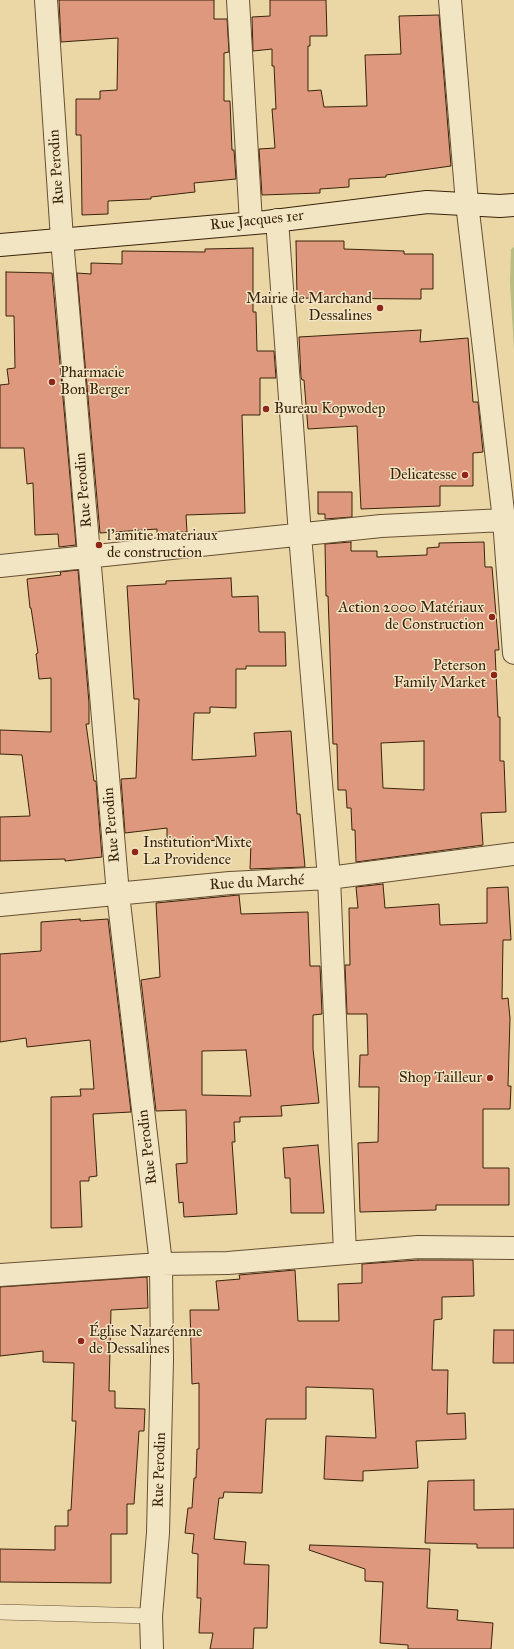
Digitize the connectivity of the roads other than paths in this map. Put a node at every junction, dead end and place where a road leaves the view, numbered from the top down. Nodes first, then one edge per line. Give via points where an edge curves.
1 (46, 0) edge
2 (238, 0) edge
3 (450, 0) edge
4 (467, 203) junction
5 (514, 205) edge
6 (277, 220) junction
7 (251, 223) junction
8 (62, 239) junction
9 (0, 245) edge
10 (504, 520) junction
11 (300, 535) junction
12 (90, 557) junction
13 (0, 566) edge
14 (514, 653) edge
15 (514, 854) edge
16 (329, 878) junction
17 (118, 894) junction
18 (0, 905) edge
19 (514, 1248) edge
20 (345, 1253) junction
21 (161, 1264) junction
22 (0, 1274) edge
23 (0, 1612) edge
24 (151, 1616) junction
25 (152, 1649) edge

1 - 8 street, Rue Perodin
2 - 7 street
3 - 4 street
4 - 5 street, Rue Jacques 1er
4 - 6 street, Rue Jacques 1er via 427,202
4 - 10 street
6 - 7 street, Rue Jacques 1er
6 - 11 street
7 - 8 street, Rue Jacques 1er
8 - 9 street, Rue Jacques 1er
8 - 12 street, Rue Perodin
10 - 11 street via 381,526
10 - 14 street
11 - 12 street
11 - 16 street
12 - 13 street
12 - 17 street, Rue Perodin
15 - 16 street, Rue du Marché
16 - 17 street, Rue du Marché via 230,883
16 - 20 street
17 - 18 street, Rue du Marché
17 - 21 street, Rue Perodin
19 - 20 street via 418,1247
20 - 21 street via 228,1263
21 - 22 street
21 - 24 street, Rue Perodin via 162,1360 158,1533
23 - 24 lane
24 - 25 street, Rue Perodin

